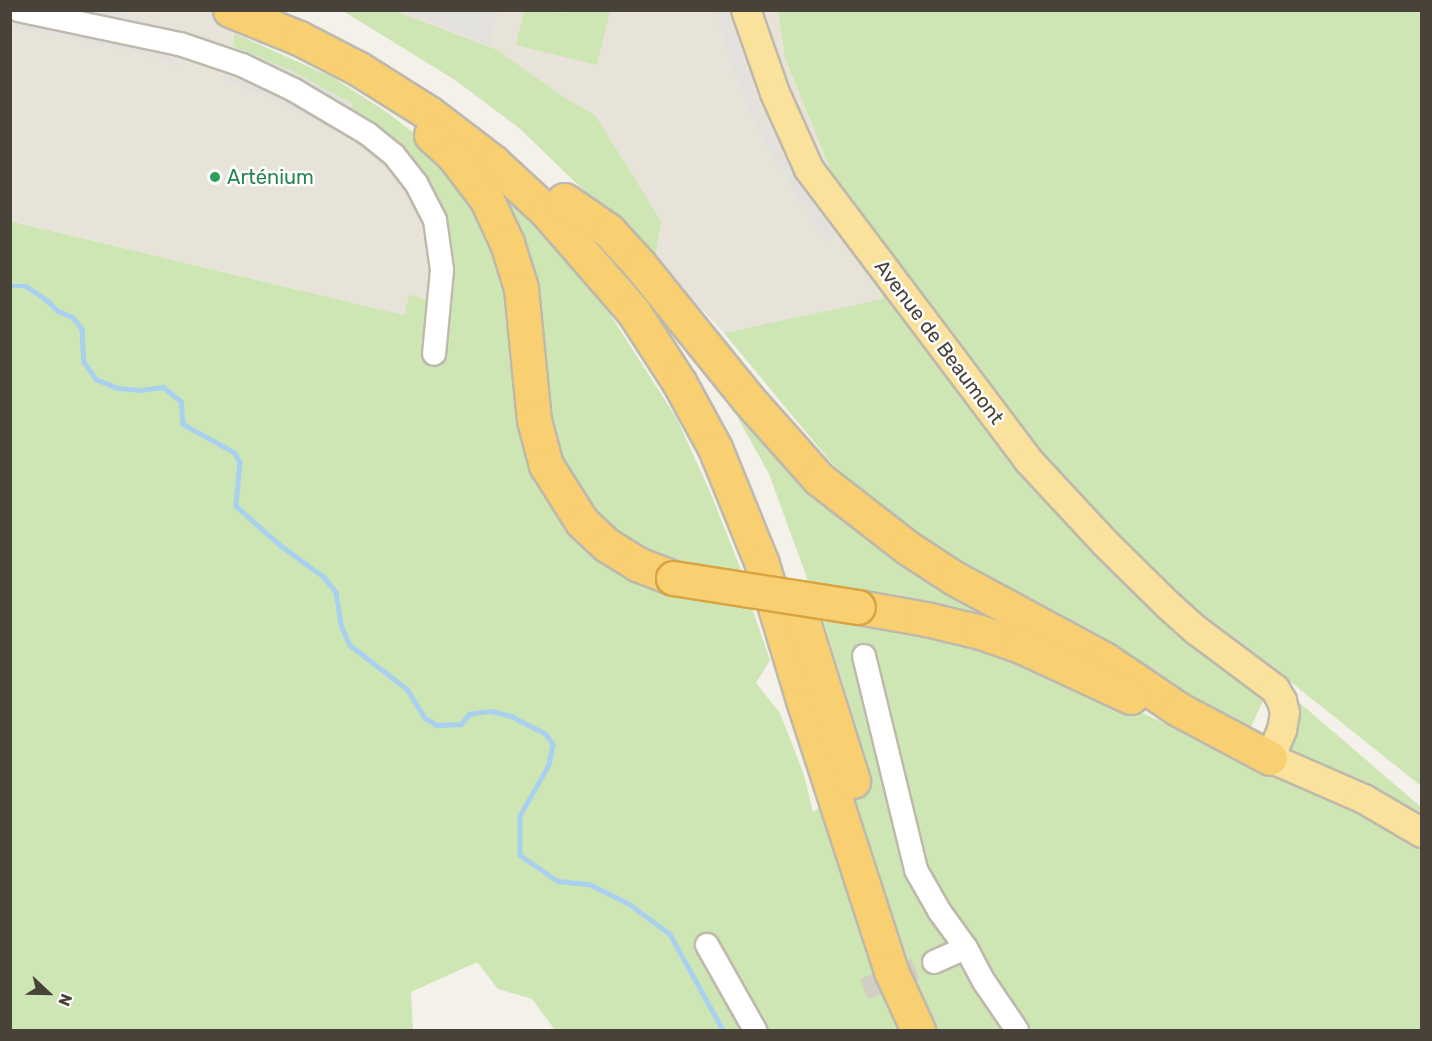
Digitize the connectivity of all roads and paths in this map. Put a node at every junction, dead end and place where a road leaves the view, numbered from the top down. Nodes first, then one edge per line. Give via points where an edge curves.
1 (18, 10) edge
2 (746, 10) edge
3 (258, 14) edge
4 (564, 200) junction
5 (434, 354) dead end
6 (864, 656) dead end
7 (1270, 758) junction
8 (1422, 833) edge
9 (707, 945) dead end
10 (966, 948) junction
11 (934, 962) tunnel mouth
12 (755, 1030) edge
13 (918, 1030) edge
14 (942, 1030) edge
15 (1017, 1030) edge

1 - 5 street via 180,44 242,65 294,90 368,134 394,155 416,183 435,220 442,270
2 - 7 main road, Avenue de Beaumont via 775,93 809,169 1028,460 1105,543 1196,630 1275,689 1285,713
3 - 4 highway via 375,55 495,136
3 - 7 highway, bridge via 268,39 318,62 405,113 453,155 486,198 507,243 521,288 534,420 546,465 582,522 607,545 637,564 673,578 926,619 1021,646 1236,746
3 - 13 highway via 359,69 429,113 493,162 546,211 633,311 679,382 715,448 762,564 891,971
4 - 7 highway via 608,230 819,479 908,548 954,578 1104,659 1178,709
4 - 14 highway via 631,273 702,380 730,434 782,556 910,963
6 - 10 street via 916,870
7 - 8 main road via 1364,799
9 - 12 street
10 - 11 street
10 - 15 street

